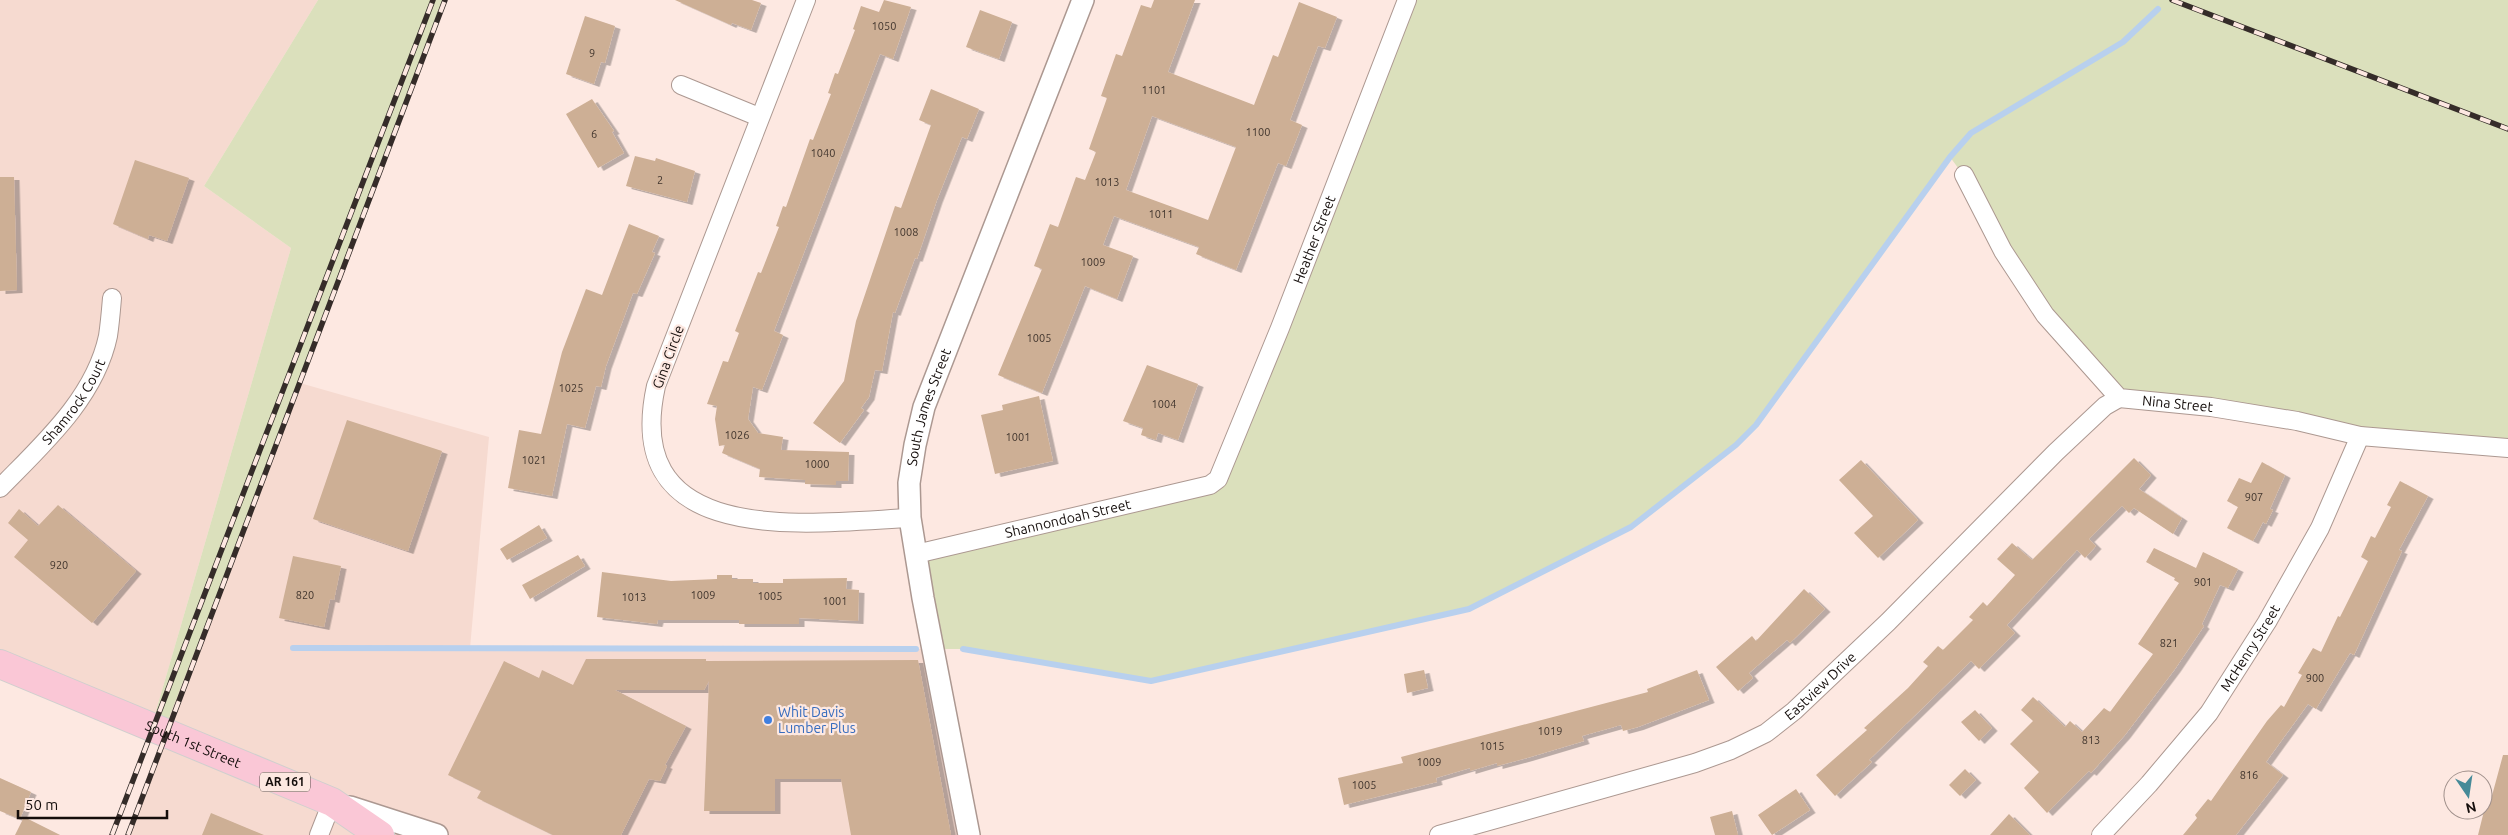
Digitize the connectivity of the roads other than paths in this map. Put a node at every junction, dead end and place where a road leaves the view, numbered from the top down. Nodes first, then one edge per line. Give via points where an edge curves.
1 (806, 0) edge
2 (1082, 0) edge
3 (1407, 0) edge
4 (681, 85) dead end
5 (759, 117) junction
6 (1964, 176) dead end
7 (112, 298) dead end
8 (2119, 398) junction
9 (2360, 436) junction
10 (2508, 448) edge
11 (1218, 479) joint
12 (0, 488) edge
13 (910, 518) junction
14 (916, 554) junction
15 (0, 664) edge
16 (332, 802) junction
17 (318, 835) edge
18 (380, 835) edge
19 (438, 835) edge
20 (969, 835) edge
21 (1439, 835) edge
22 (2101, 835) edge

1 - 5 street, Gina Circle
2 - 13 street, South James Street via 924,407 909,483
3 - 11 street, Heather Street
4 - 5 street
5 - 13 street, Gina Circle via 656,386 650,422 653,446 669,480 685,496 705,509 730,517 797,523
6 - 8 street via 2003,251 2045,315
7 - 12 street, Shamrock Court via 108,337 90,382 71,411
8 - 9 street, Nina Street via 2212,407 2297,421
8 - 21 street, Eastview Drive via 2056,452 1888,622 1794,711 1766,733 1694,763
9 - 10 street, Nina Street
9 - 22 street, McHenry Street via 2320,528 2267,622 2209,712
11 - 14 street, Shannondoah Street via 1210,485
13 - 14 street, South James Street
14 - 20 street, South James Street
15 - 16 main road, South 1st Street / AR 161
16 - 17 street
16 - 18 main road, South 1st Street / AR 161
16 - 19 street

